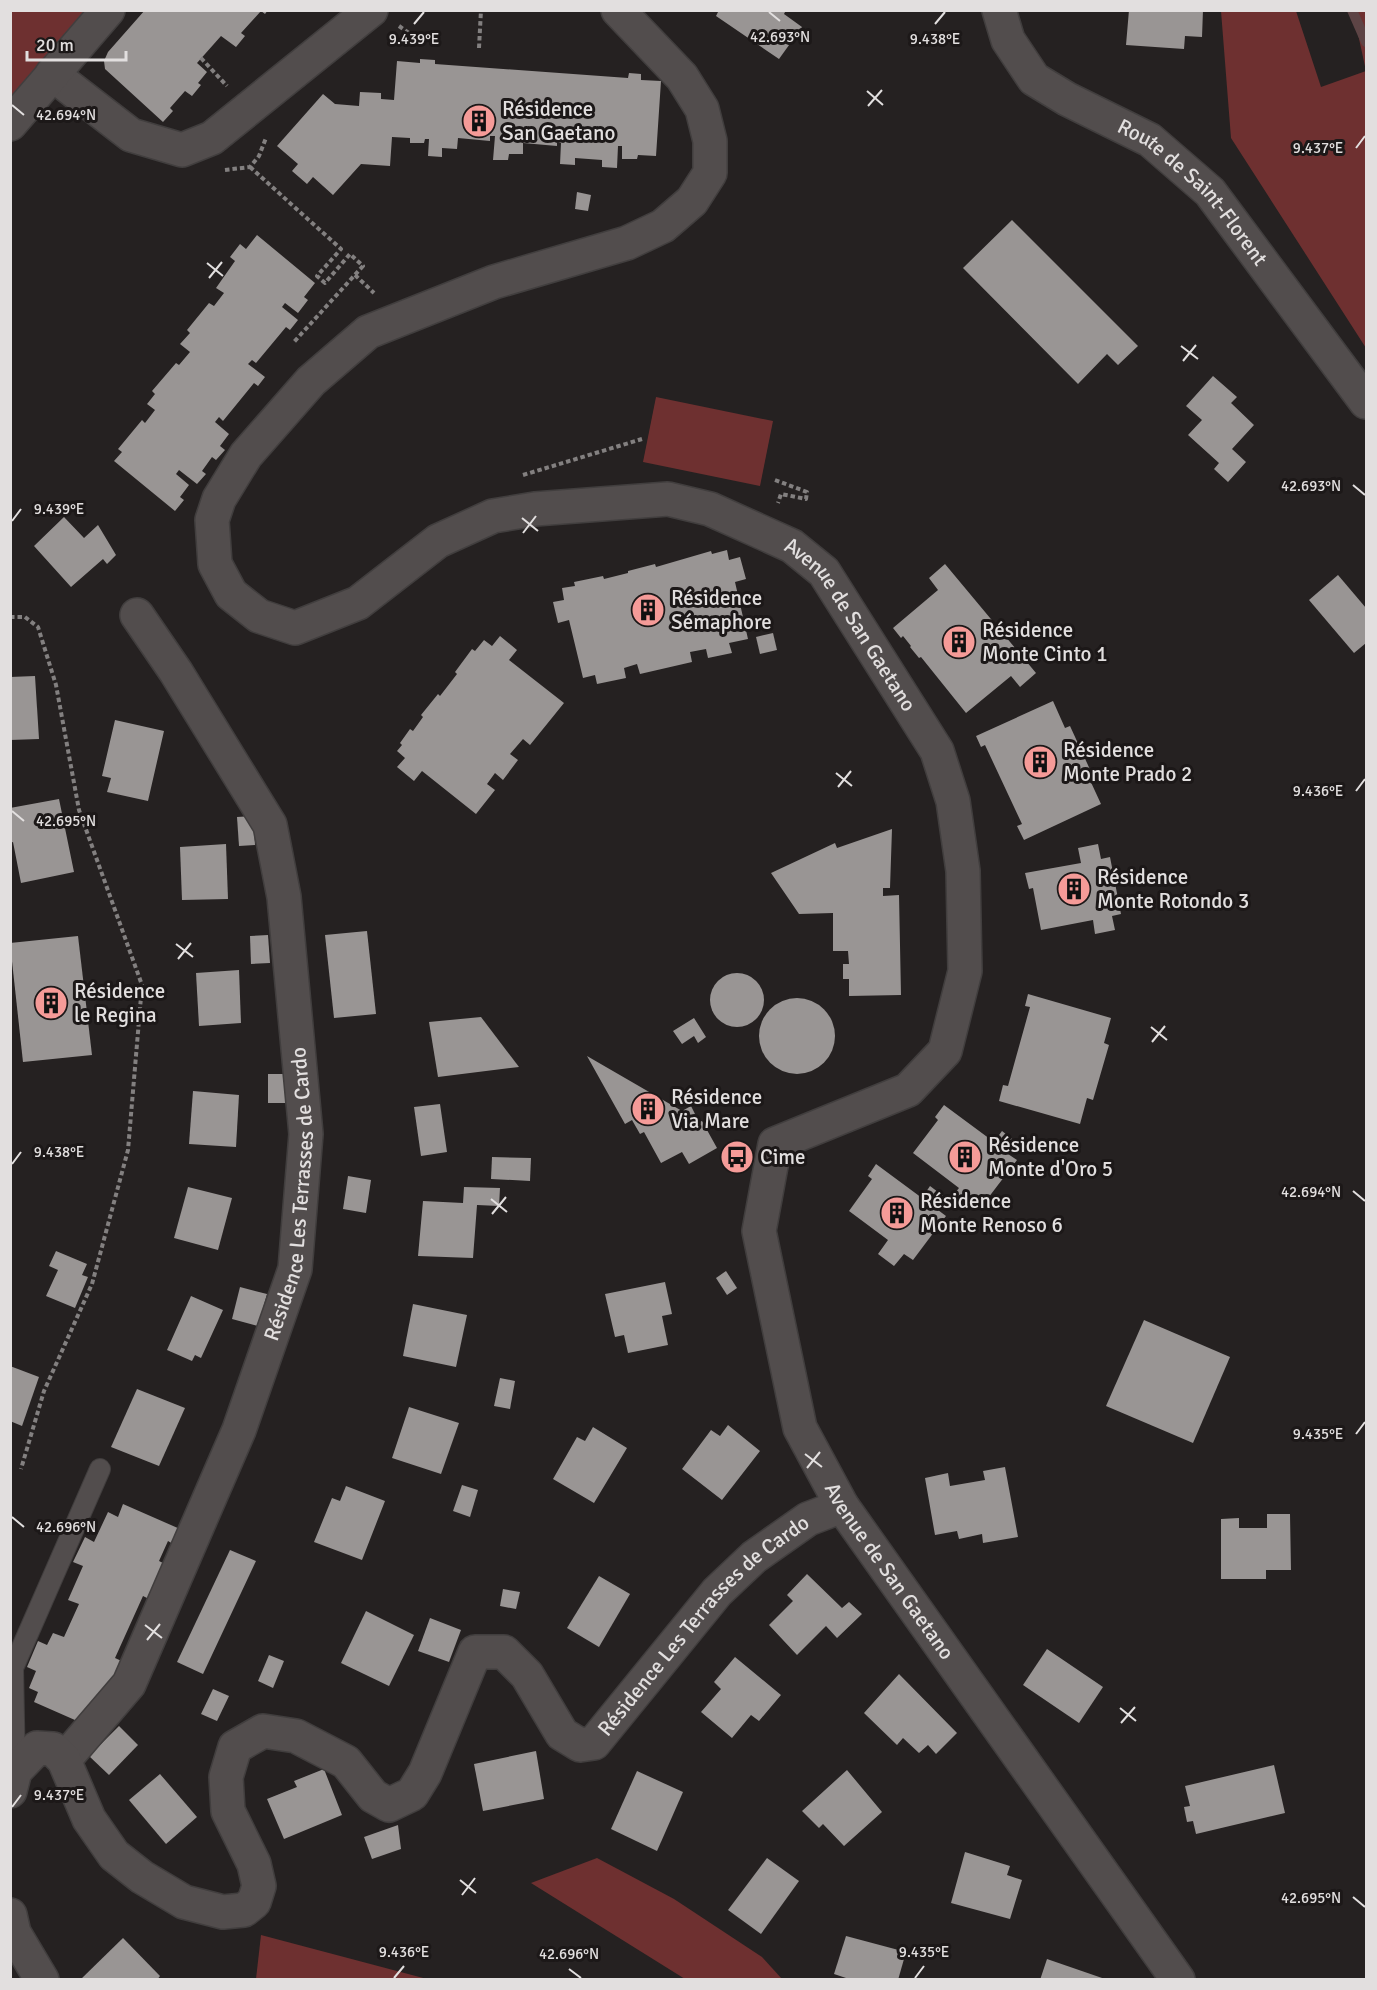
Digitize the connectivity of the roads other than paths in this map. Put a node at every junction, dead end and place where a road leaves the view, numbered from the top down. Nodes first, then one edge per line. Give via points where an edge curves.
1 (108, 10) edge
2 (371, 10) edge
3 (618, 10) edge
4 (999, 10) edge
5 (52, 74) junction
6 (10, 124) edge
7 (1366, 402) edge
8 (137, 615) dead end
9 (100, 1469) dead end
10 (842, 1506) junction
11 (64, 1761) junction
12 (13, 1781) edge
13 (10, 1915) edge
14 (42, 1980) edge
15 (1178, 1980) edge

1 - 5 street
2 - 5 street via 212,138 182,150 131,135
3 - 10 street, Avenue de San Gaetano via 682,77 702,109 710,141 710,173 692,201 663,226 627,243 494,282 368,332 311,381 246,455 219,499 212,520 215,564 231,594 258,616 295,628 358,603 438,542 493,516 668,499 710,508 792,546 824,572 937,751 953,801 963,871 965,971 945,1051 908,1090 775,1144 759,1231 800,1428
4 - 7 street, Route de Saint-Florent via 1008,40 1034,79 1150,140 1210,192
5 - 6 street
8 - 11 street, Résidence Les Terrasses de Cardo via 270,825 284,897 306,1134 295,1269 239,1430 129,1684
9 - 12 lane via 14,1668
10 - 11 street, Résidence Les Terrasses de Cardo via 808,1519 754,1557 717,1592 594,1743 580,1745 562,1734 527,1675 504,1652 474,1652 425,1773 412,1794 389,1805 374,1796 346,1762 296,1736 263,1731 235,1747 226,1777 228,1811 254,1864 259,1886 254,1902 244,1910 223,1912 184,1902 114,1855 89,1819
10 - 15 street, Avenue de San Gaetano
11 - 12 street via 53,1749 37,1748
13 - 14 street via 14,1933

